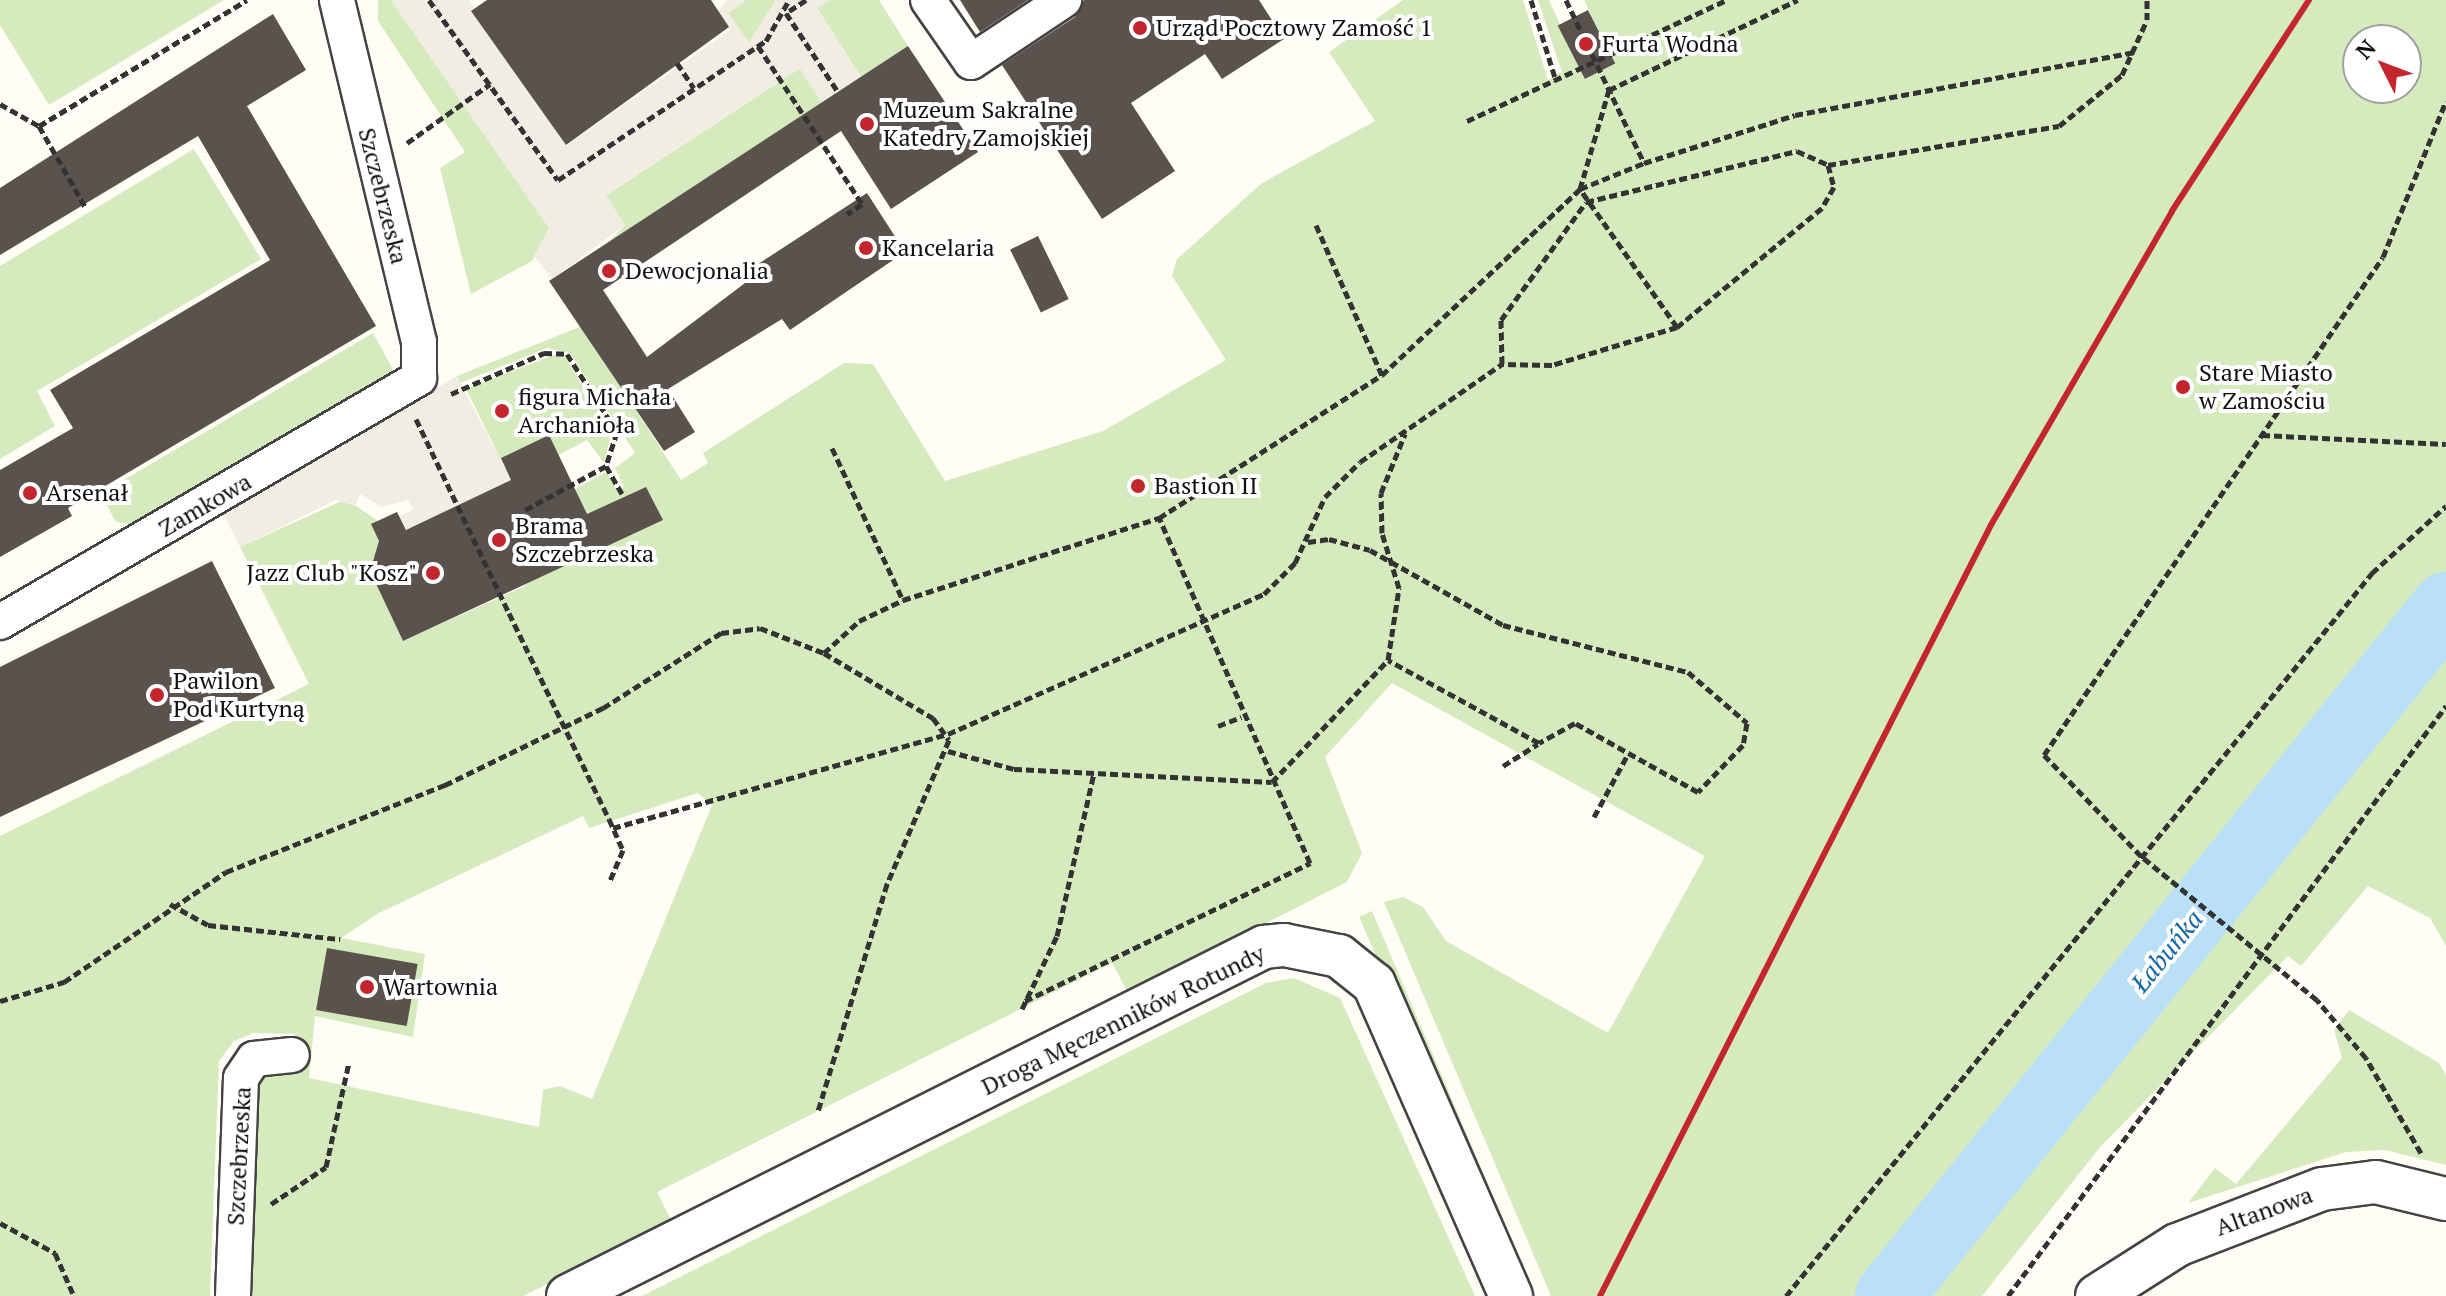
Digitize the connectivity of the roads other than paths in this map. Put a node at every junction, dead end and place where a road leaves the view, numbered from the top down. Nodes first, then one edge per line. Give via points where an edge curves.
1 (337, 0) edge
2 (928, 0) edge
3 (1064, 0) edge
4 (422, 402) joint
5 (0, 622) edge
6 (292, 1055) dead end
7 (2437, 1181) edge
8 (233, 1296) edge
9 (568, 1296) edge
10 (1511, 1296) edge
11 (2097, 1296) edge

1 - 4 street, Szczebrzeska via 419,342
2 - 3 street via 971,62
4 - 5 street, Zamkowa
6 - 8 street, Szczebrzeska via 254,1059 241,1078
7 - 11 street, Altanowa via 2322,1189 2177,1245
9 - 10 street, Droga Męczenników Rotundy via 1264,947 1284,945 1339,956 1374,984

